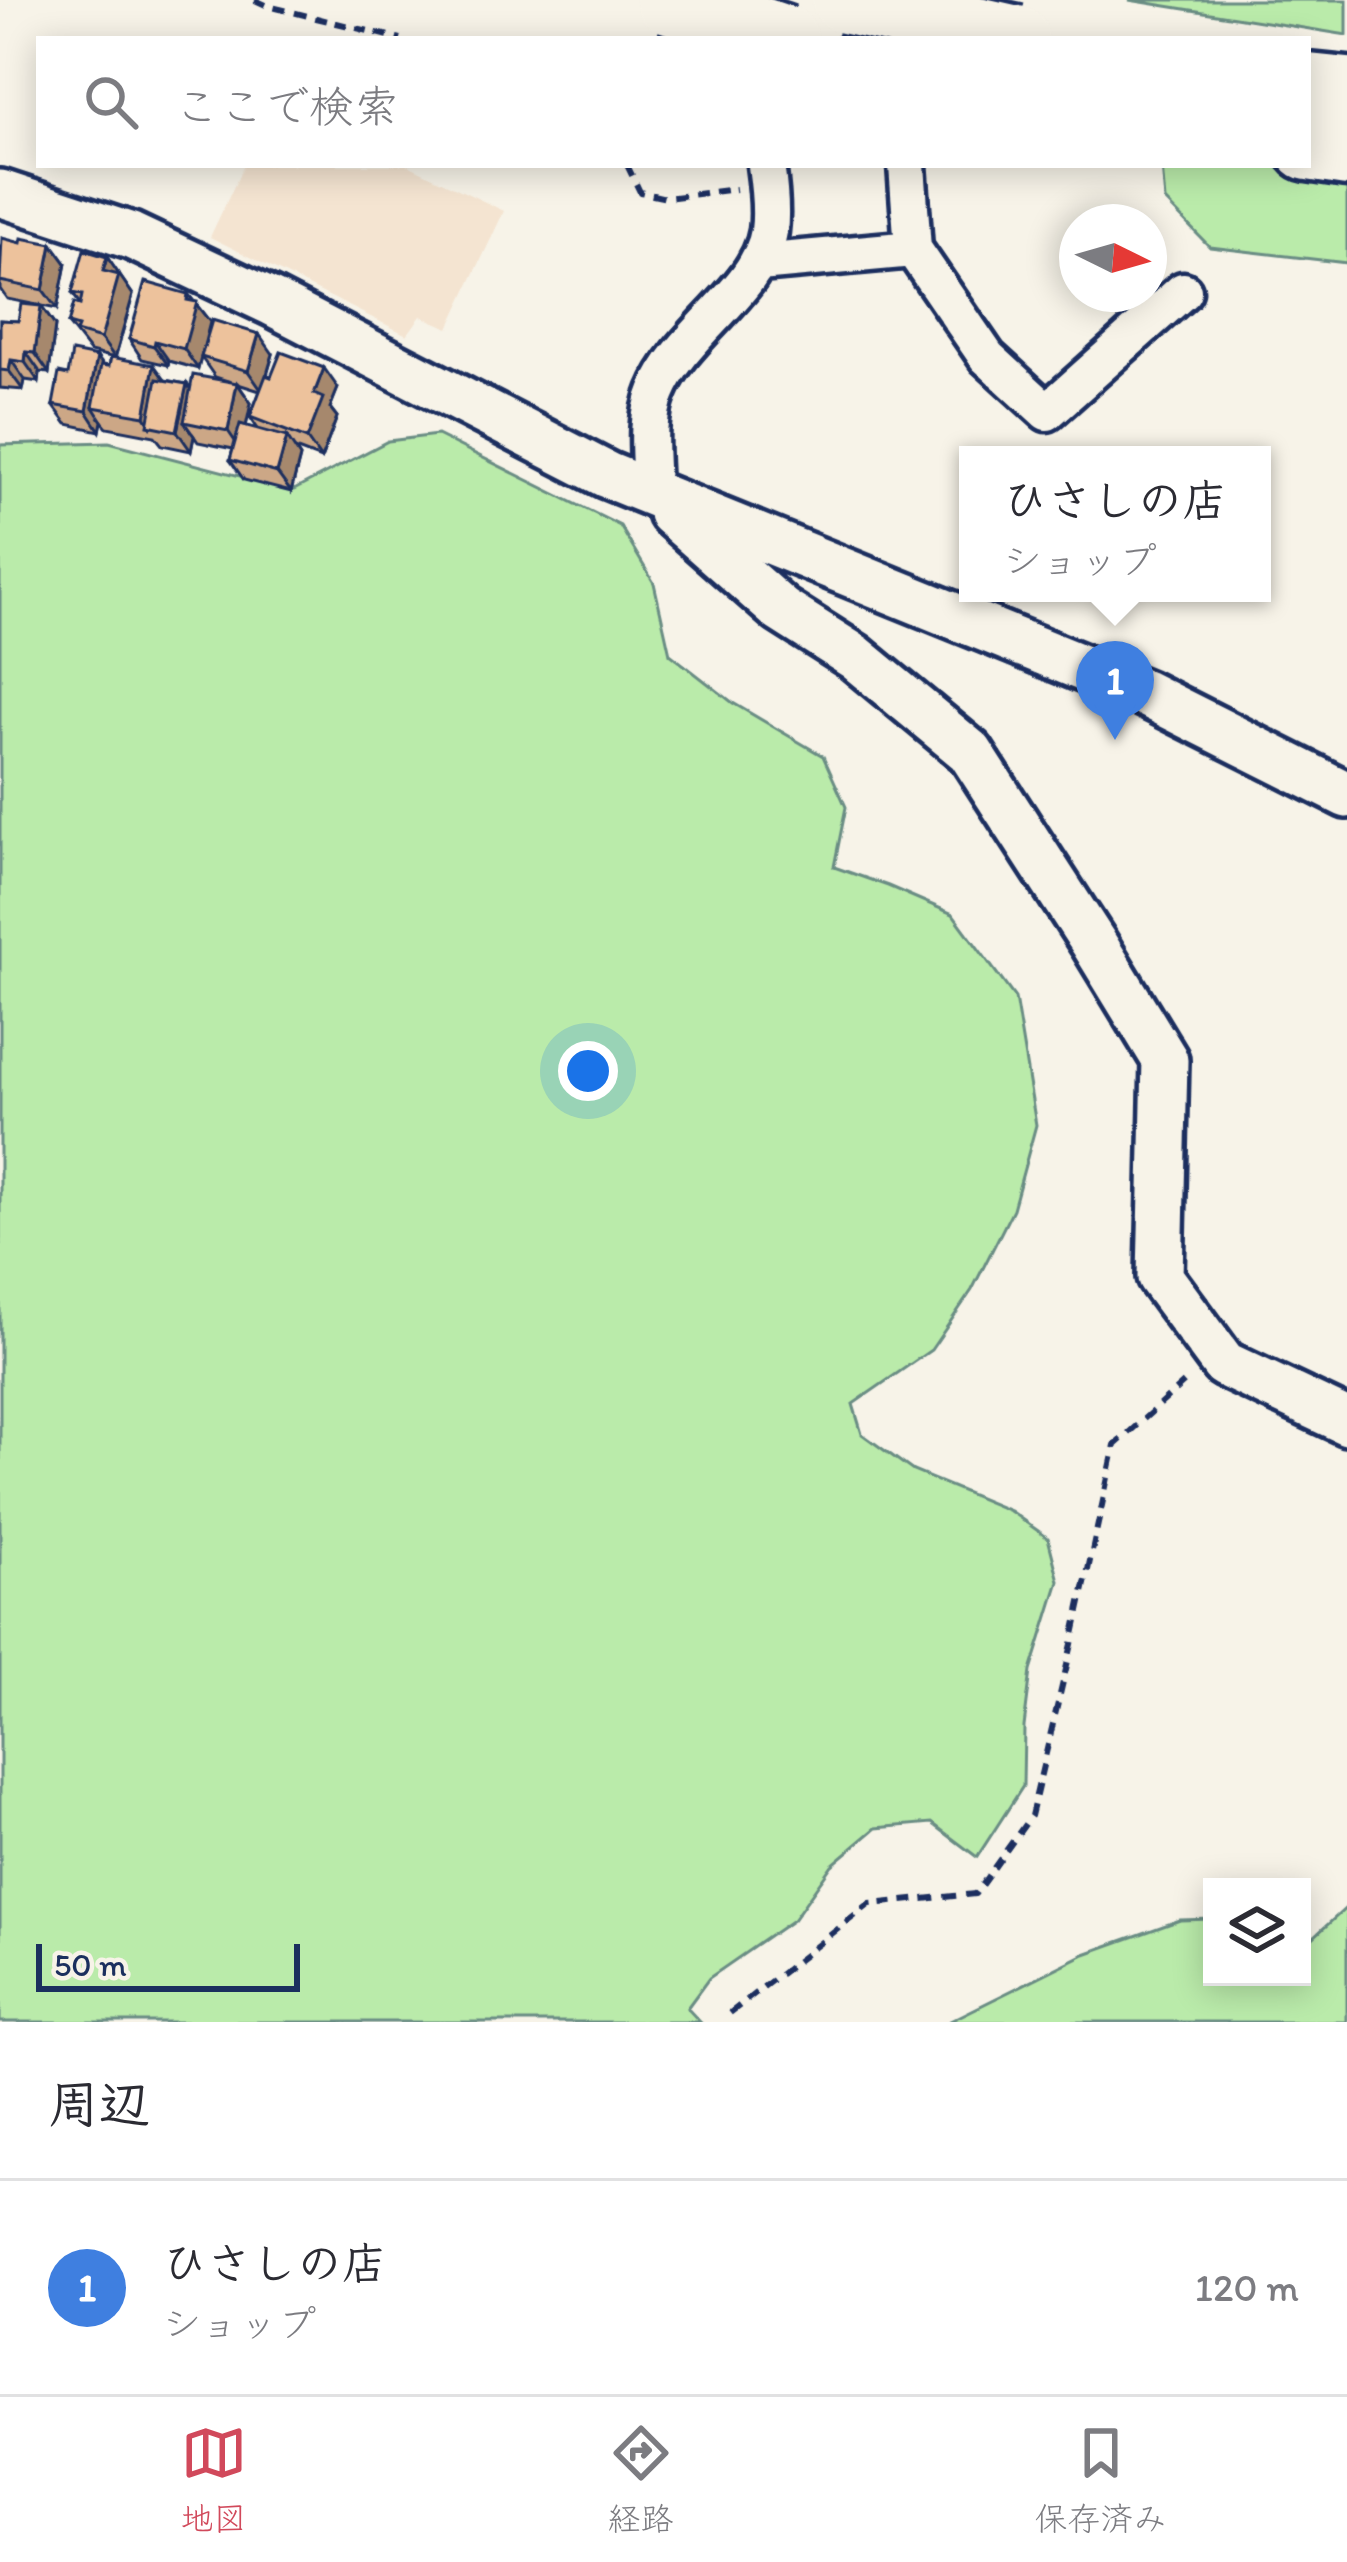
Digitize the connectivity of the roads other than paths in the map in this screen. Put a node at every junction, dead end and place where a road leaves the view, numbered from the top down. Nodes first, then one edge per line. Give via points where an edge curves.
1 (669, 0) edge
2 (845, 0) edge
3 (776, 36) edge
4 (1003, 36) edge
5 (1311, 87) edge
6 (1347, 91) edge
7 (1311, 147) edge
8 (1347, 153) edge
9 (908, 168) edge
10 (768, 176) edge
11 (0, 193) edge
12 (913, 250) junction
13 (759, 263) junction
14 (1183, 291) dead end
15 (651, 495) junction
16 (1347, 795) edge
17 (1347, 1422) edge

1 - 3 highway, bridge
2 - 4 highway, bridge
5 - 6 highway
7 - 8 highway
9 - 12 street
10 - 13 street via 769,231
11 - 15 street via 131,236
12 - 13 street
12 - 14 street via 987,357 1047,412
13 - 15 street via 656,393
15 - 16 street via 1144,694
15 - 17 street via 781,610 855,657 970,752 1165,1060 1160,1277 1224,1364

